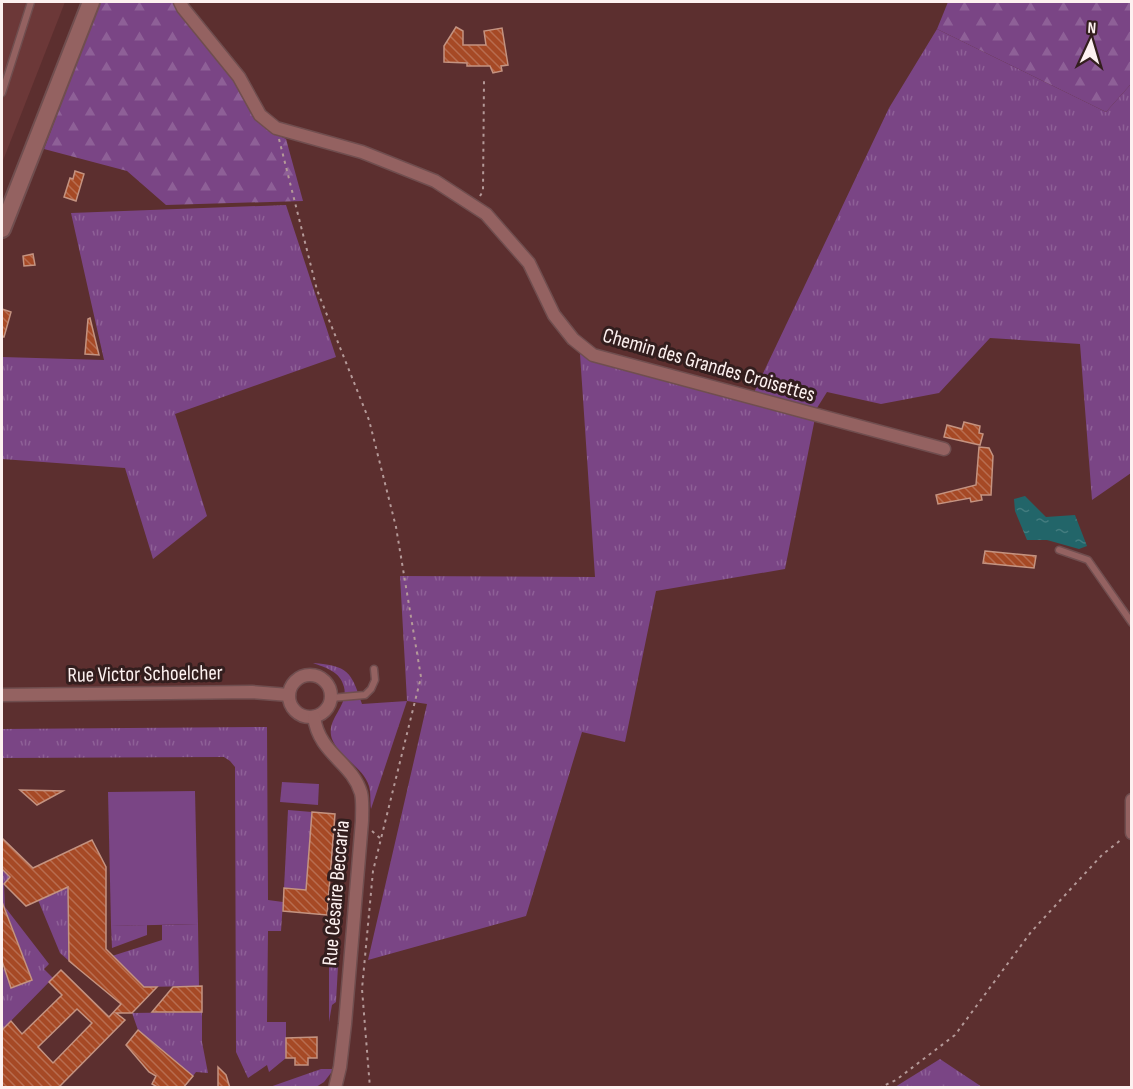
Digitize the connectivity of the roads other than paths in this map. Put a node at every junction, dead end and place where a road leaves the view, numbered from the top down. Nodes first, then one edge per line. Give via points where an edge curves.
1 (32, 2) edge
2 (91, 2) edge
3 (180, 2) edge
4 (2, 93) edge
5 (2, 229) edge
6 (944, 449) dead end
7 (1059, 550) dead end
8 (1131, 623) edge
9 (374, 669) dead end
10 (2, 695) edge
11 (289, 695) junction
12 (331, 698) junction
13 (314, 717) junction
14 (1131, 800) edge
15 (1131, 832) edge
16 (334, 1088) edge

1 - 4 lane
2 - 5 main road
3 - 6 street, Chemin des Grandes Croisettes via 239,77 260,115 276,128 362,152 435,181 486,214 529,263 554,315 573,339 593,355
7 - 8 lane via 1088,560
9 - 12 lane via 372,689 365,695
10 - 11 street, Rue Victor Schoelcher via 252,692
11 - 12 street via 296,681 316,676 326,683
11 - 13 street via 298,714
12 - 13 street via 327,708
13 - 16 street, Rue Césaire Beccaria via 319,737 355,779 362,794 345,1024
14 - 15 street

